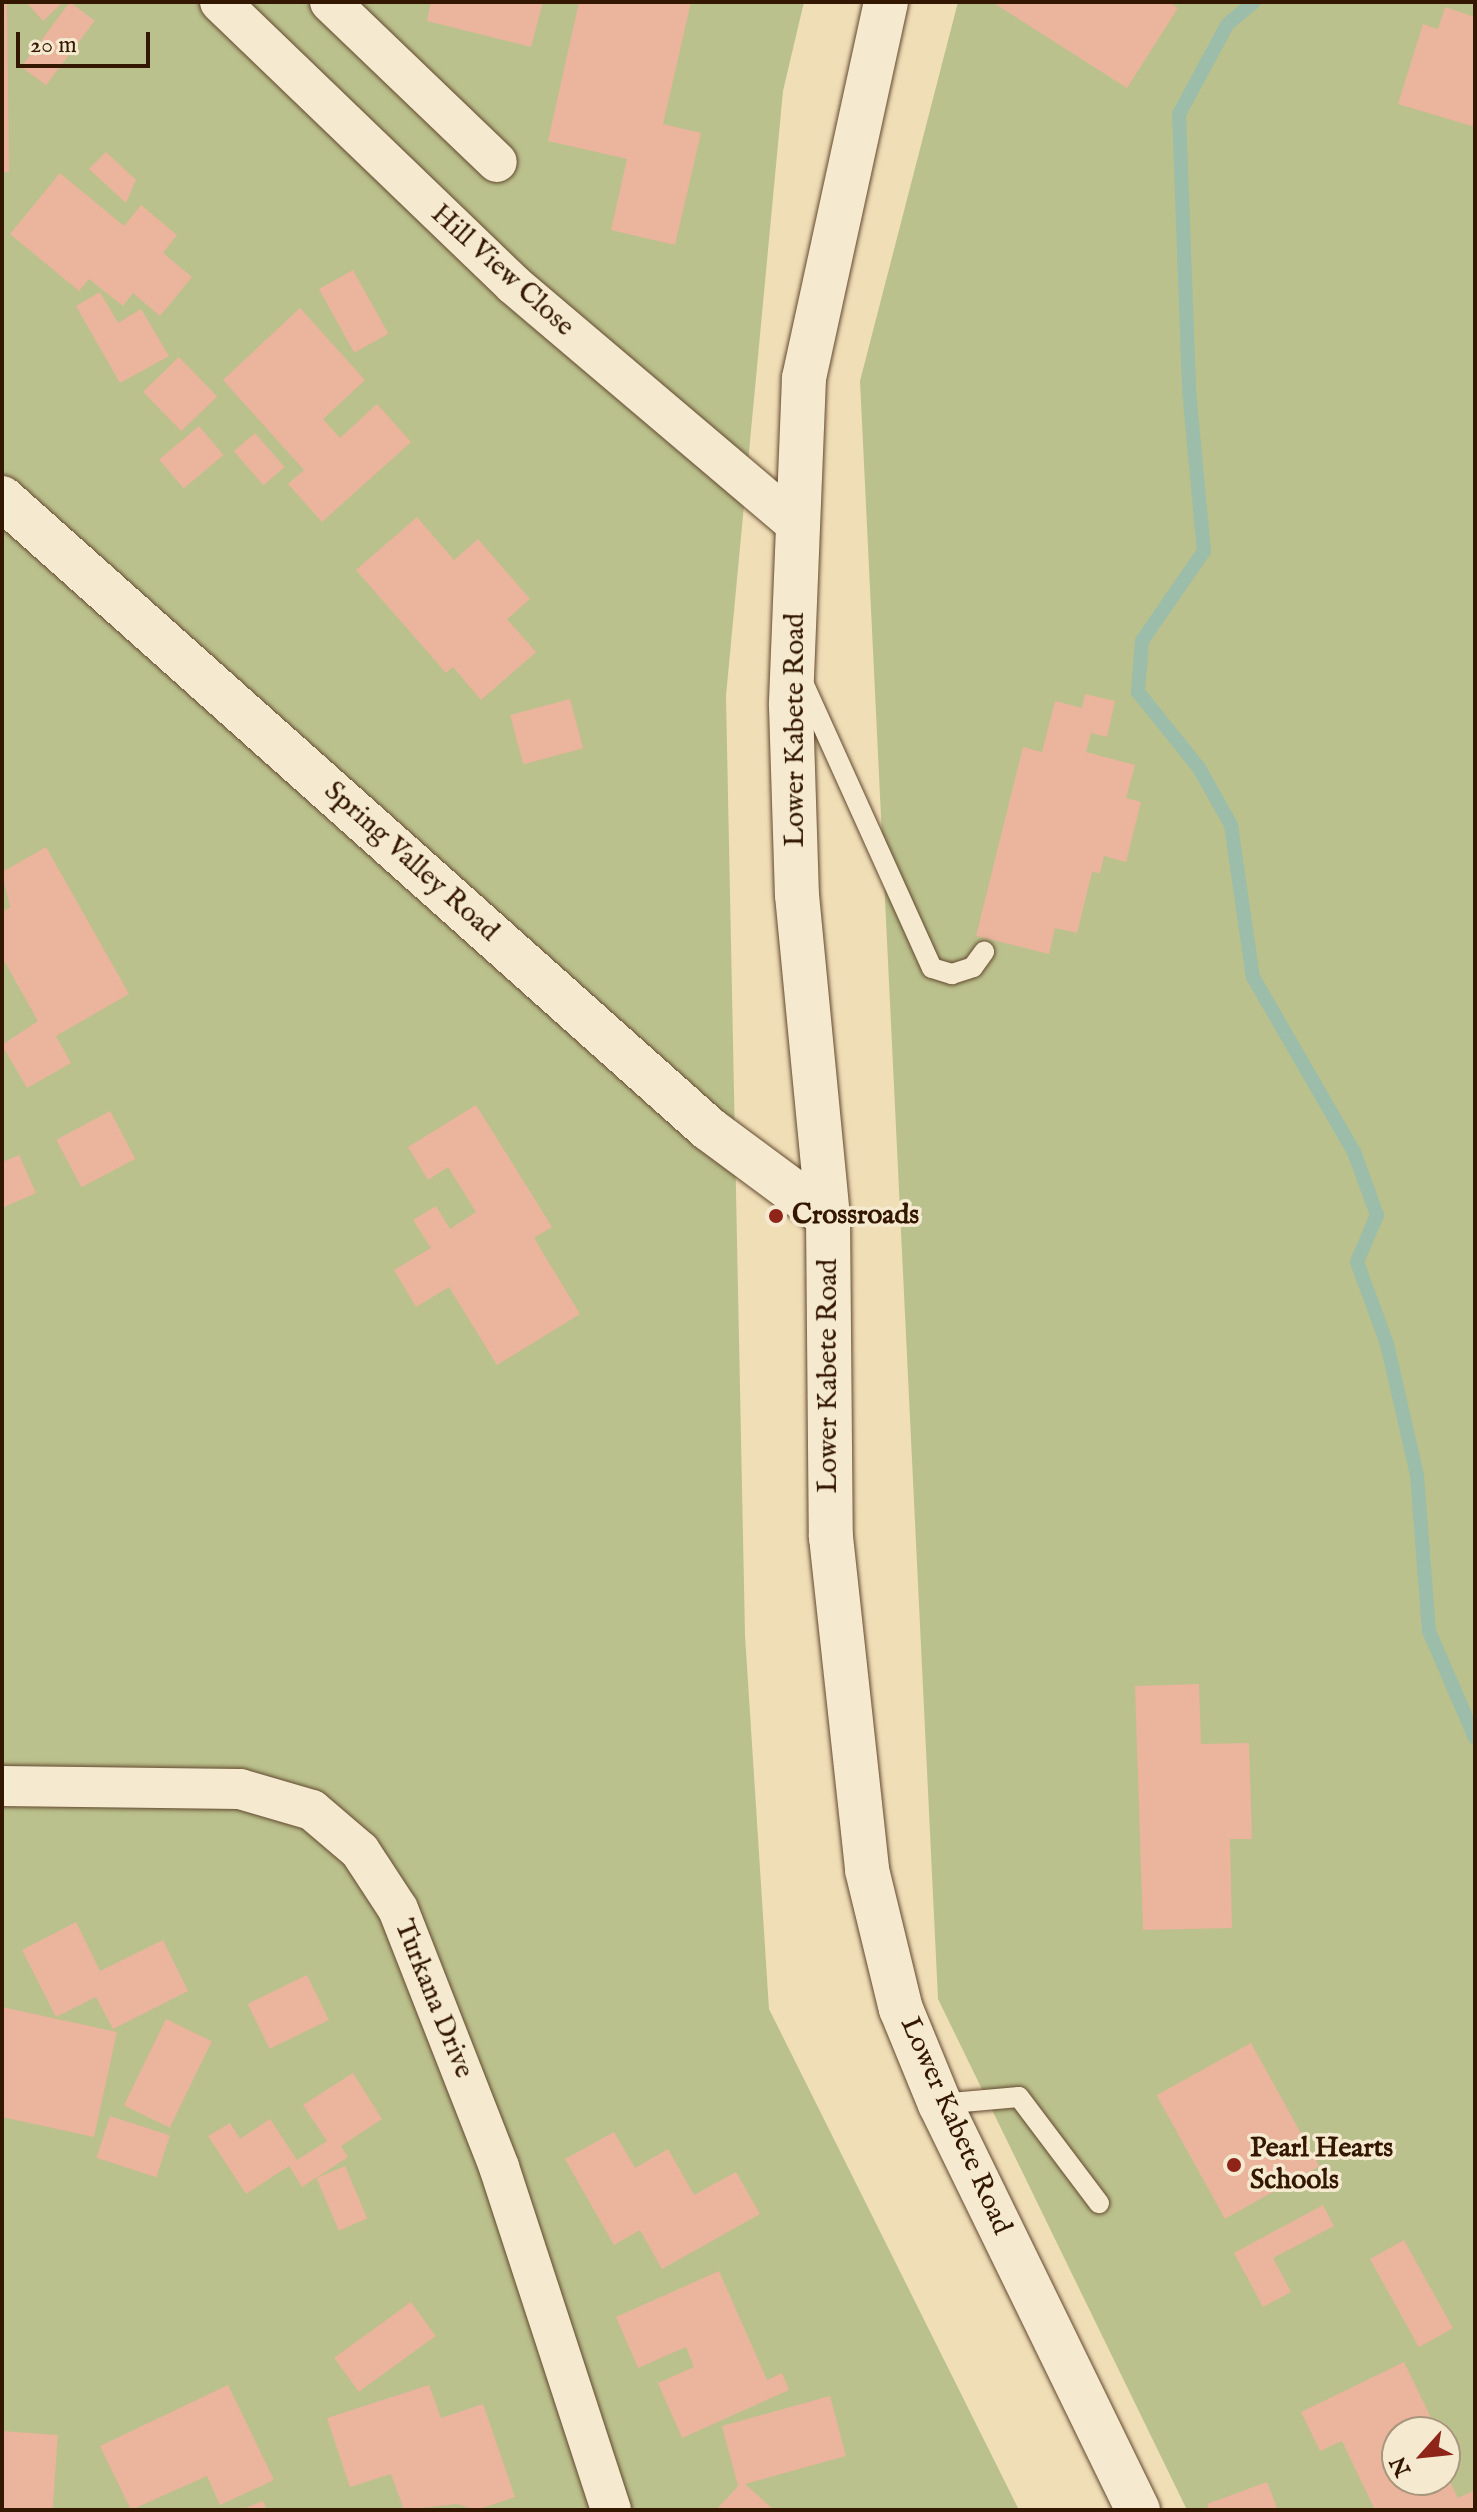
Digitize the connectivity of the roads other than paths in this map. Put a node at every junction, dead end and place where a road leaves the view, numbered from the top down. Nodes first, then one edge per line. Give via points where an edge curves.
1 (220, 2) edge
2 (330, 2) edge
3 (886, 2) edge
4 (497, 162) dead end
5 (6, 509) edge
6 (798, 526) junction
7 (793, 660) junction
8 (984, 952) dead end
9 (828, 1217) junction
10 (2, 1786) edge
11 (940, 2104) junction
12 (1099, 2203) dead end
13 (611, 2510) edge
14 (1138, 2510) edge

1 - 6 street, Hill View Close via 514,285
2 - 4 street
3 - 6 main road, Lower Kabete Road via 804,378
5 - 9 main road, Spring Valley Road via 719,1138
6 - 7 main road, Lower Kabete Road
7 - 8 lane via 932,968 952,974 973,967
7 - 9 main road, Lower Kabete Road via 797,895
9 - 11 main road, Lower Kabete Road via 831,1537 867,1870 901,2009
10 - 13 street, Turkana Drive via 240,1789 312,1810 360,1851 398,1909 499,2167
11 - 12 lane via 1019,2097
11 - 14 main road, Lower Kabete Road

